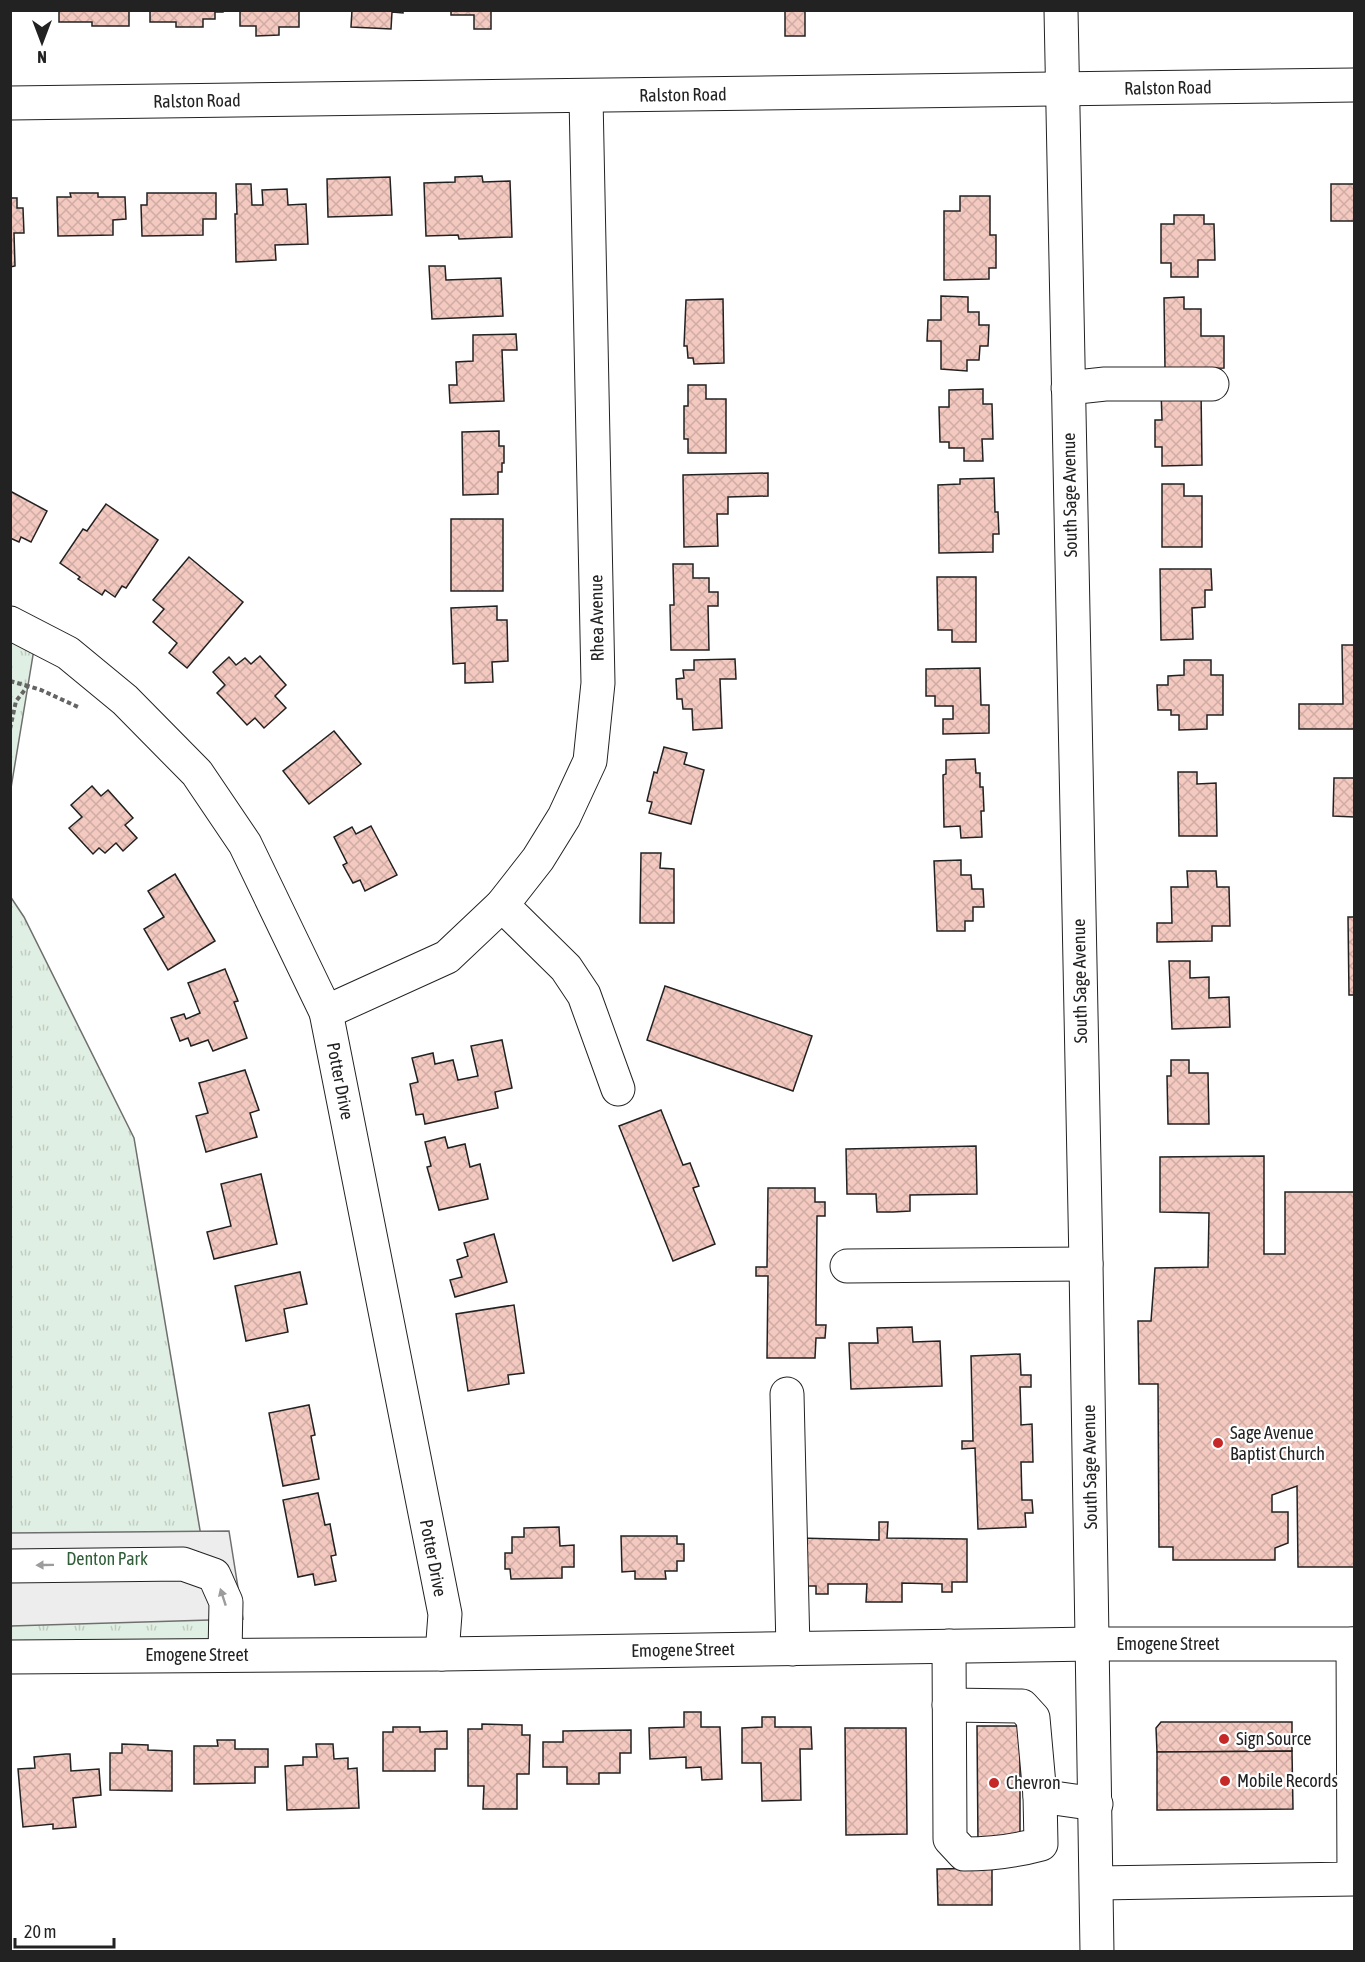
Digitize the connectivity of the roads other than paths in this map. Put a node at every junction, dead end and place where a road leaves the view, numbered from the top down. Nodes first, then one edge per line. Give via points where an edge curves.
1 (1061, 10) edge
2 (1354, 85) edge
3 (1062, 89) junction
4 (586, 97) junction
5 (10, 103) edge
6 (1212, 384) dead end
7 (1068, 388) junction
8 (10, 623) edge
9 (502, 905) junction
10 (326, 1012) junction
11 (618, 1089) dead end
12 (1086, 1264) junction
13 (847, 1266) dead end
14 (787, 1394) dead end
15 (10, 1566) edge
16 (1093, 1644) junction
17 (1354, 1644) edge
18 (949, 1646) junction
19 (794, 1649) junction
20 (442, 1654) junction
21 (225, 1655) junction
22 (10, 1657) edge
23 (949, 1705) junction
24 (1040, 1796) junction
25 (1096, 1804) junction
26 (1097, 1883) junction
27 (1097, 1952) edge

1 - 3 street, South Sage Avenue
2 - 3 street, Ralston Road
3 - 4 street, Ralston Road
3 - 7 street, South Sage Avenue
4 - 5 street, Ralston Road
4 - 9 street, Rhea Avenue via 598,684 590,761 564,817
6 - 7 street
7 - 12 street, South Sage Avenue
8 - 10 street, Potter Drive via 68,653 125,700 197,773 244,844
9 - 10 street, Rhea Avenue via 447,957
9 - 11 street via 566,968 584,995
10 - 20 street, Potter Drive via 444,1614
12 - 13 street
12 - 16 street, South Sage Avenue
14 - 19 street
21 -> 15 street via 226,1602 214,1575 183,1564
16 - 17 street, Emogene Street
16 - 18 street, Emogene Street
16 - 25 street, South Sage Avenue
17 - 26 street via 1354,1879
18 - 19 street, Emogene Street
18 - 23 street
19 - 20 street, Emogene Street
20 - 21 street, Emogene Street
21 - 22 street, Emogene Street
23 - 24 street via 1022,1706 1032,1718
23 - 24 street via 950,1839 964,1854 1019,1850 1041,1844
24 - 25 street
25 - 26 street, South Sage Avenue
26 - 27 street, South Sage Avenue

